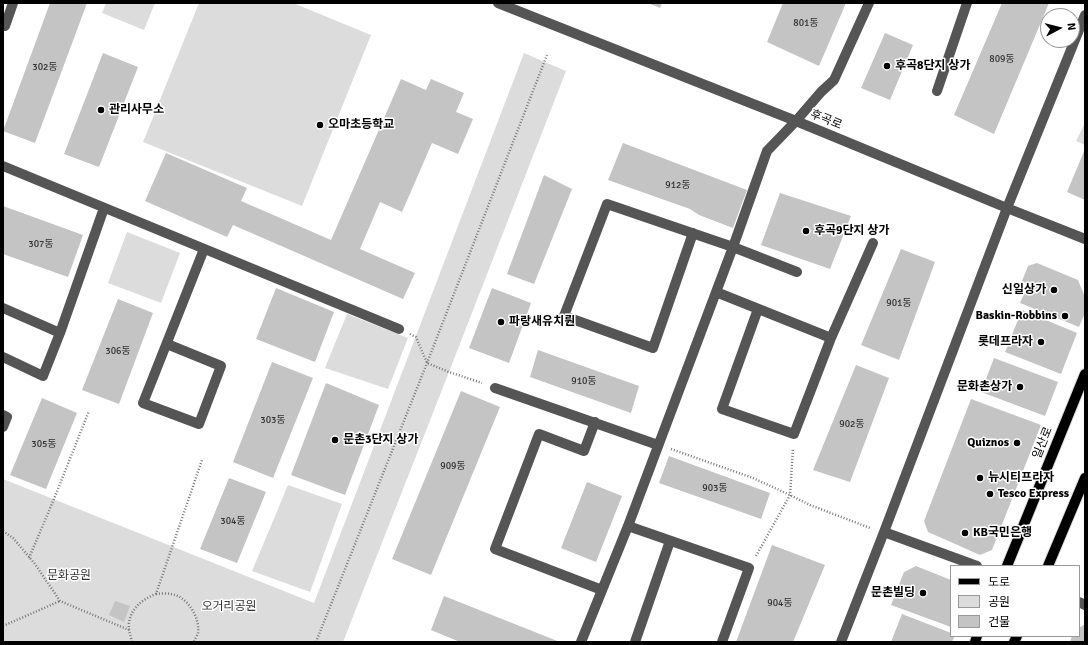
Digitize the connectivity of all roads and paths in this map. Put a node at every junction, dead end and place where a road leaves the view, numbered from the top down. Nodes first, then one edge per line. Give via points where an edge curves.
1 (13, 3) edge
2 (498, 3) edge
3 (869, 3) edge
4 (967, 3) edge
5 (1085, 15) edge
6 (3, 25) edge
7 (547, 55) dead end
8 (937, 92) dead end
9 (796, 121) junction
10 (3, 166) edge
11 (104, 208) junction
12 (1007, 208) junction
13 (693, 234) junction
14 (1085, 239) edge
15 (873, 243) dead end
16 (733, 247) junction
17 (204, 249) junction
18 (797, 272) dead end
19 (716, 292) junction
20 (3, 308) edge
21 (758, 309) junction
22 (398, 329) joint
23 (60, 333) junction
24 (831, 338) junction
25 (167, 344) junction
26 (3, 357) edge
27 (428, 363) junction
28 (1085, 374) edge
29 (496, 388) joint
30 (88, 411) dead end
31 (3, 415) edge
32 (595, 422) junction
33 (3, 427) edge
34 (794, 434) junction
35 (658, 445) junction
36 (202, 460) dead end
37 (1085, 478) edge
38 (790, 495) junction
39 (628, 526) junction
40 (3, 531) edge
41 (884, 532) junction
42 (670, 541) junction
43 (29, 558) junction
44 (974, 565) edge
45 (1007, 565) edge
46 (1048, 565) edge
47 (749, 568) junction
48 (602, 590) junction
49 (156, 594) junction
50 (60, 601) junction
51 (3, 626) edge
52 (129, 630) junction
53 (132, 642) edge
54 (194, 642) edge
55 (316, 642) edge
56 (581, 642) edge
57 (635, 642) edge
58 (722, 642) edge
59 (841, 642) edge

1 - 6 street via 5,26
2 - 9 street, 후곡로
3 - 9 street via 834,80 820,92
4 - 8 street
5 - 12 street
7 - 27 path
9 - 12 street, 후곡로
9 - 16 street via 767,151
10 - 11 street
11 - 17 street
11 - 23 street
12 - 14 street, 후곡로
12 - 41 street
13 - 13 street via 607,204 564,316 653,348
13 - 16 street
15 - 24 street
16 - 18 street
16 - 19 street
17 - 22 street
17 - 25 street
19 - 21 street
19 - 35 street
20 - 23 street
21 - 24 street
21 - 34 street via 722,410
22 - 27 path via 416,337
23 - 26 street via 43,376
24 - 34 street
25 - 25 street via 143,403 199,424 220,366
27 - 29 path
27 - 55 path
28 - 45 main road, 일산로
29 - 32 street
30 - 43 path
31 - 33 street via 7,417
32 - 35 street
32 - 48 street via 584,451 539,434 495,549
34 - 38 path
35 - 38 path via 753,478
35 - 39 street
36 - 49 path
37 - 46 main road
38 - 41 path via 810,506
38 - 47 path
39 - 42 street
39 - 48 street
40 - 43 path via 13,538
41 - 44 street
41 - 59 street
42 - 47 street
42 - 57 street
43 - 50 path
47 - 58 street
48 - 56 street
49 - 52 path via 145,598 137,605 131,614
49 - 54 path via 172,594 187,602 197,623 198,633
50 - 51 path
50 - 52 path
52 - 53 path

